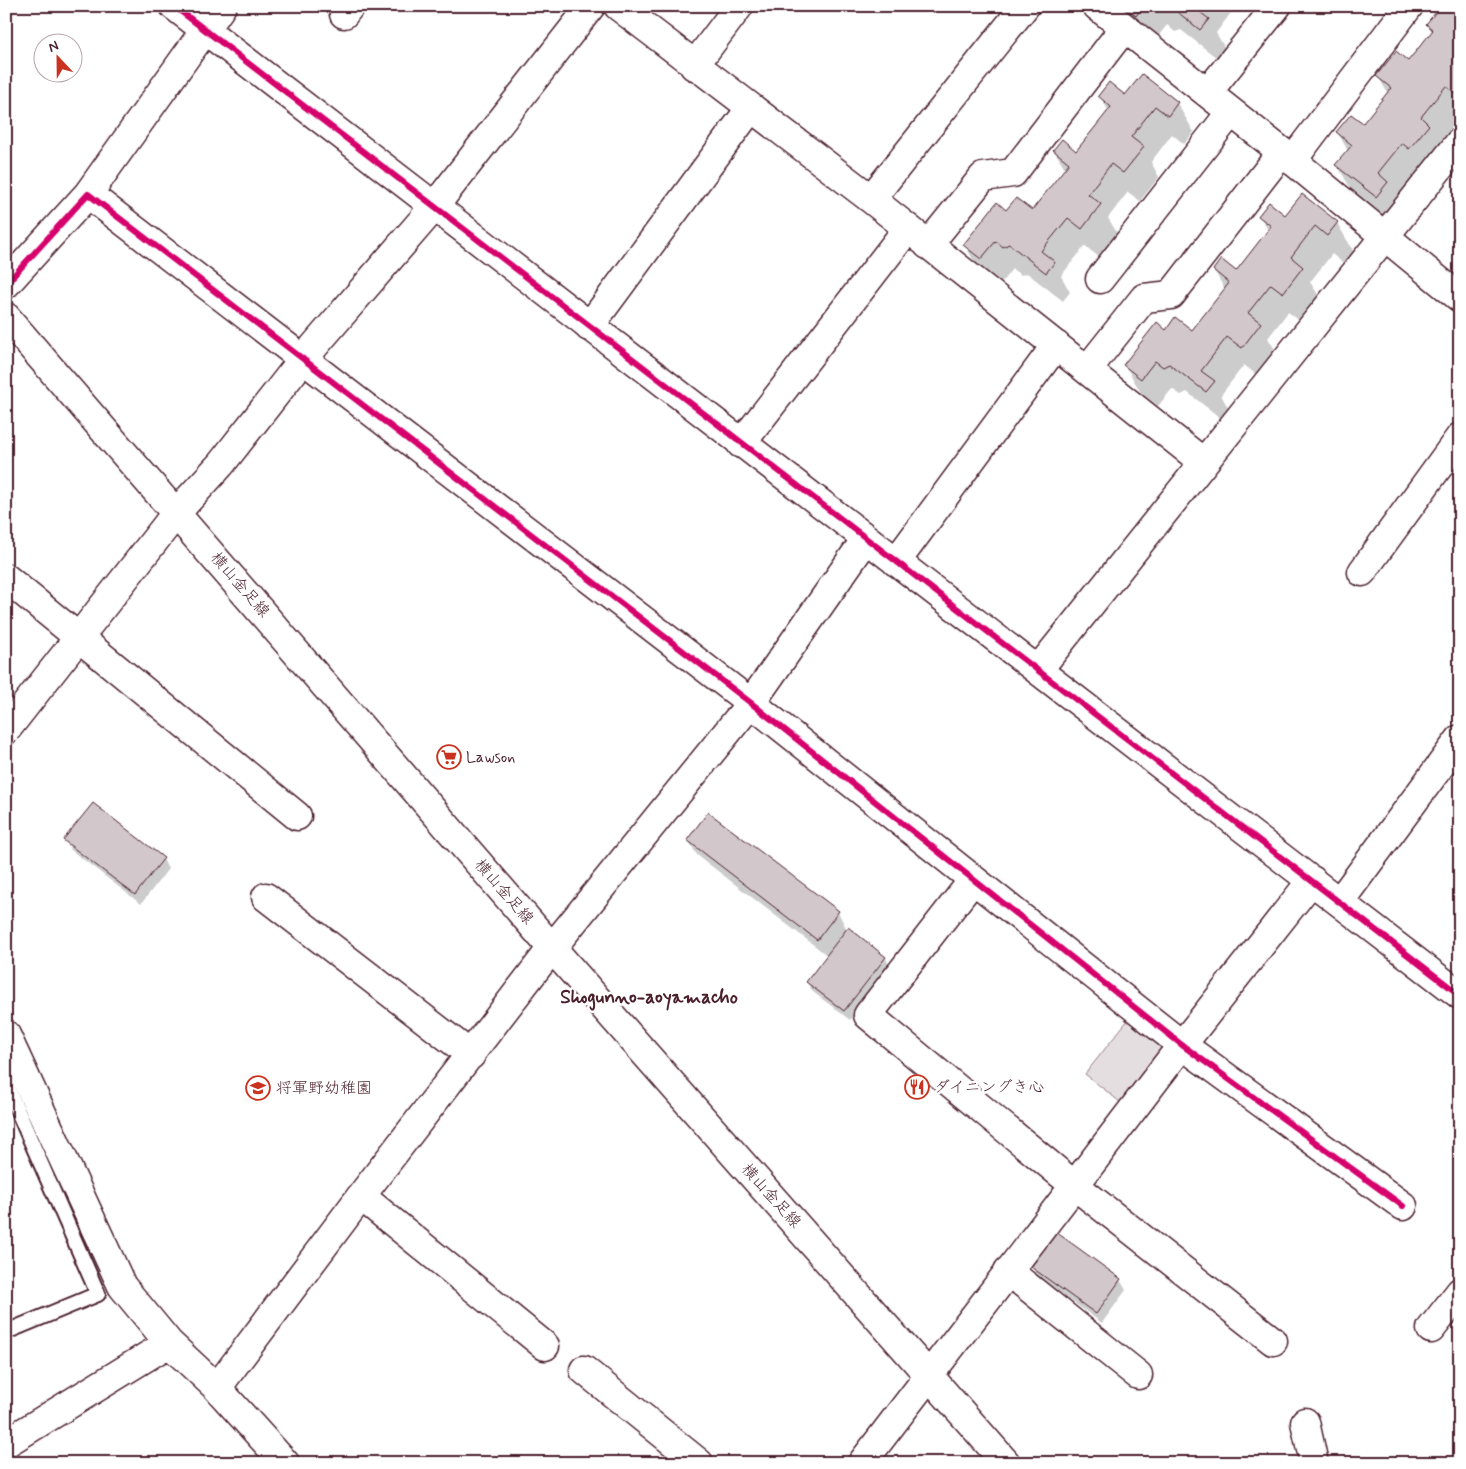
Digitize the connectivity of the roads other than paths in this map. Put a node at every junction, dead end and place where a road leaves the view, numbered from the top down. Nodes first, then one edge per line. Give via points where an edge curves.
1 (174, 6) edge
2 (222, 6) edge
3 (591, 6) edge
4 (618, 6) edge
5 (739, 6) edge
6 (1024, 6) edge
7 (1097, 6) edge
8 (1277, 6) edge
9 (1409, 6) edge
10 (1124, 28) junction
11 (204, 30) junction
12 (694, 66) junction
13 (1207, 93) junction
14 (750, 109) junction
15 (1231, 112) junction
16 (1460, 142) edge
17 (1287, 156) junction
18 (88, 194) junction
19 (871, 199) junction
20 (434, 207) junction
21 (918, 237) junction
22 (1386, 237) junction
23 (1100, 279) dead end
24 (6, 284) edge
25 (1460, 298) edge
26 (6, 317) edge
27 (589, 327) junction
28 (1056, 346) junction
29 (304, 358) junction
30 (1087, 370) junction
31 (1460, 437) edge
32 (741, 444) junction
33 (1203, 462) junction
34 (177, 512) junction
35 (866, 539) junction
36 (896, 562) junction
37 (1362, 572) dead end
38 (6, 578) edge
39 (79, 635) junction
40 (1038, 670) junction
41 (751, 703) junction
42 (6, 730) edge
43 (1460, 739) edge
44 (297, 816) dead end
45 (973, 880) junction
46 (1312, 880) junction
47 (266, 897) dead end
48 (1340, 901) junction
49 (552, 948) junction
50 (1460, 995) edge
51 (6, 1035) edge
52 (1182, 1045) junction
53 (471, 1055) junction
54 (6, 1084) edge
55 (1074, 1185) junction
56 (361, 1196) junction
57 (1403, 1206) dead end
58 (1008, 1271) junction
59 (1460, 1292) edge
60 (1431, 1329) dead end
61 (6, 1332) edge
62 (1273, 1341) dead end
63 (169, 1343) junction
64 (546, 1346) dead end
65 (584, 1370) dead end
66 (928, 1374) junction
67 (1138, 1375) dead end
68 (217, 1388) junction
69 (1304, 1422) dead end
70 (6, 1443) edge
71 (286, 1463) edge
72 (699, 1463) edge
73 (862, 1463) edge
74 (1006, 1463) edge
75 (1314, 1463) edge

1 - 11 street
2 - 11 street
3 - 20 street
4 - 12 street
5 - 12 street
6 - 19 street
7 - 10 street
8 - 13 street
9 - 17 street
10 - 13 street
10 - 21 street via 1012,173 983,177
11 - 18 street
11 - 20 street
12 - 14 street
13 - 15 street
14 - 19 street
14 - 27 street
15 - 17 street
15 - 23 street
16 - 22 street
17 - 22 street
17 - 30 street via 1171,295 1144,298
18 - 24 street
18 - 29 street
19 - 21 street
20 - 27 street
20 - 29 street
21 - 28 street
21 - 32 street
22 - 25 street
22 - 33 street
26 - 34 street, 横山金足線
27 - 32 street
28 - 30 street
28 - 36 street
29 - 34 street via 221,464
29 - 41 street via 364,408
30 - 33 street
31 - 37 street
32 - 35 street
33 - 40 street
34 - 39 street
34 - 49 street, 横山金足線
35 - 36 street
35 - 41 street
36 - 40 street
38 - 39 street
39 - 42 street
39 - 44 street
40 - 46 street
41 - 45 street
41 - 49 street
43 - 48 street
45 - 52 street
45 - 55 street via 868,1015
46 - 48 street
46 - 52 street
47 - 53 street
48 - 50 street
49 - 53 street
49 - 66 street, 横山金足線
51 - 63 street via 122,1286
52 - 55 street
52 - 57 street
53 - 56 street
54 - 61 lane via 98,1294
55 - 58 street
55 - 62 street
56 - 64 street
56 - 68 street
58 - 66 street
58 - 67 street
59 - 60 street
63 - 68 street
63 - 70 street
65 - 72 street
66 - 73 street
66 - 74 street, 横山金足線
68 - 71 street
69 - 75 street

